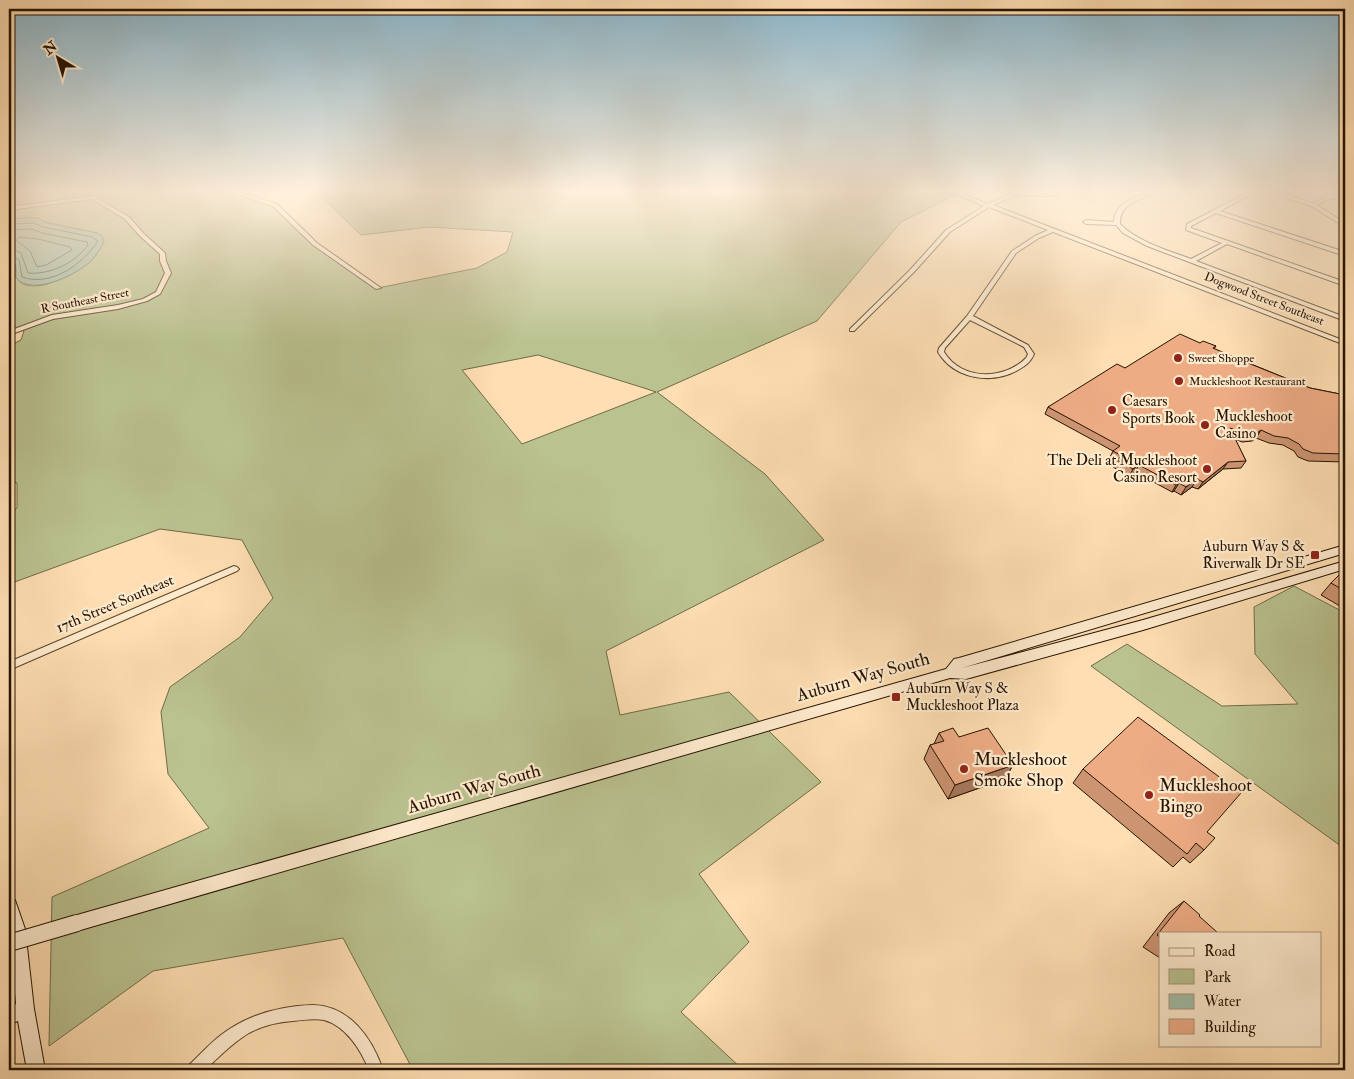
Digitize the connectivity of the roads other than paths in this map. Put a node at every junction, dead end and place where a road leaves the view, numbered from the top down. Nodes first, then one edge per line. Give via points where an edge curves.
1 (149, 241) edge
2 (312, 241) edge
3 (939, 241) edge
4 (1030, 241) edge
5 (1083, 241) edge
6 (1142, 241) edge
7 (1221, 241) edge
8 (1309, 241) edge
9 (1225, 243) junction
10 (1345, 254) edge
11 (1192, 262) junction
12 (1345, 284) edge
13 (378, 288) dead end
14 (969, 317) junction
15 (1345, 319) edge
16 (852, 330) dead end
17 (9, 333) edge
18 (1345, 343) edge
19 (943, 356) joint
20 (1345, 549) edge
21 (1345, 565) edge
22 (234, 569) dead end
23 (9, 666) edge
24 (950, 673) junction
25 (9, 906) edge
26 (9, 943) edge
27 (17, 1012) edge
28 (36, 1070) edge
29 (194, 1070) edge
30 (376, 1070) edge

1 - 17 street, R Southeast Street via 163,254 168,272 158,293 118,307 52,317
2 - 13 street
3 - 16 street
4 - 14 street via 1014,252
5 - 18 street, Dogwood Street Southeast
6 - 11 street
7 - 9 street
8 - 10 street
9 - 11 street
9 - 12 street
11 - 15 street
14 - 19 street via 942,348
14 - 19 street via 1026,346 1031,354 1029,359 1006,373 989,377 967,372
20 - 24 main road, Auburn Way South via 959,663
21 - 24 main road, Auburn Way South via 970,673
22 - 23 street, 17th Street Southeast
24 - 26 main road, Auburn Way South, bridge
25 - 27 main road via 17,929
27 - 28 main road
29 - 30 street via 236,1033 259,1021 306,1012 327,1014 344,1023 359,1038

